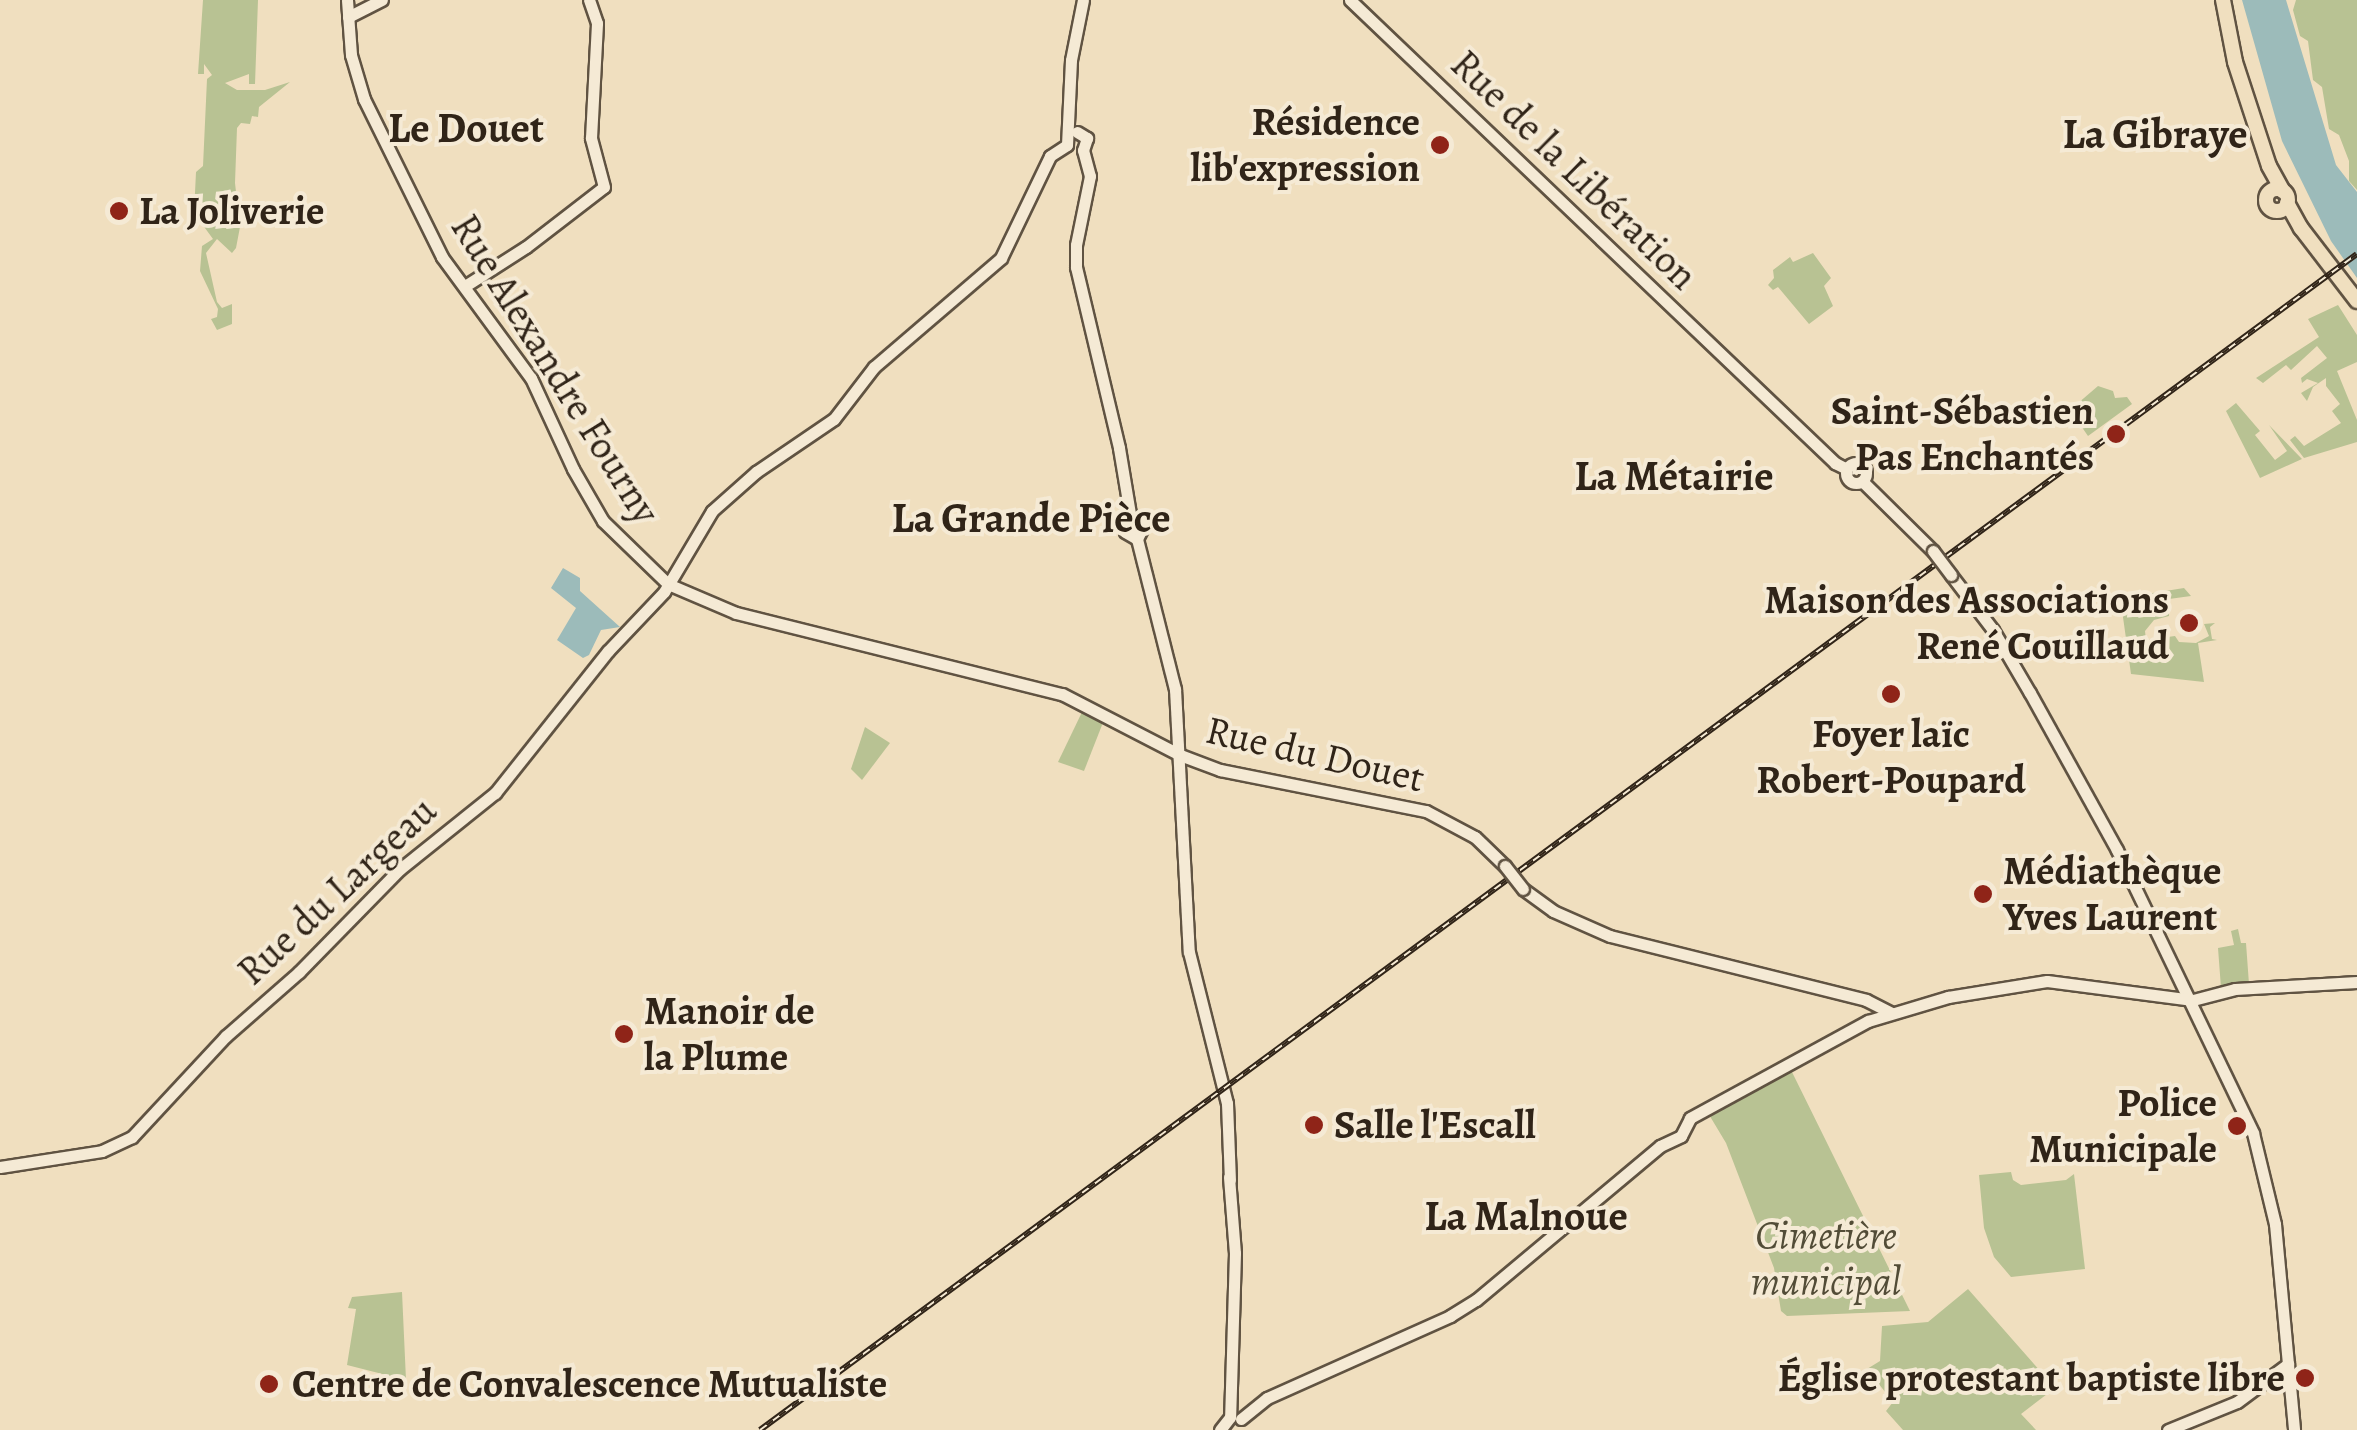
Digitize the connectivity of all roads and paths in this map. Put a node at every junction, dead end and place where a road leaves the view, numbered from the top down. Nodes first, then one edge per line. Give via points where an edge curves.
1 (382, 0) edge
2 (589, 0) edge
3 (1083, 0) edge
4 (1350, 0) edge
5 (2223, 0) edge
6 (351, 9) edge
7 (1071, 137) junction
8 (2312, 243) junction
9 (465, 286) junction
10 (2357, 301) edge
11 (2357, 314) edge
12 (668, 584) junction
13 (1180, 755) junction
14 (2357, 982) edge
15 (2192, 1000) junction
16 (1868, 1002) junction
17 (1891, 1013) junction
18 (1870, 1020) junction
19 (0, 1167) edge
20 (2288, 1364) junction
21 (1239, 1422) edge
22 (1220, 1430) edge
23 (2168, 1430) edge
24 (2294, 1430) edge

1 - 6 street
2 - 9 street via 597,24 591,134 604,187
3 - 7 street via 1074,35
4 - 15 street, Rue de la Libération, bridge via 1835,463 1847,469 1862,465 1862,481 1933,551 1993,630
5 - 8 main road via 2232,52 2280,199
6 - 9 street, Rue Alexandre Fourny via 352,55 364,99 446,263
7 - 12 street, Rue du Largeau via 1050,156 1001,258 874,367 834,419 727,496
7 - 13 street via 1087,138 1090,176 1076,266 1132,520 1143,526 1137,538 1173,677
8 - 10 main road
8 - 11 main road
9 - 12 street, Rue Alexandre Fourny via 531,378 603,521
12 - 13 street, Rue du Douet via 754,618 1062,694
12 - 19 street, Rue du Largeau via 495,793 411,859 226,1036 132,1137 102,1151
13 - 16 street, Rue du Douet, bridge via 1220,770 1426,812 1475,837 1553,911 1610,936
13 - 21 street via 1189,952 1217,1067 1230,1180
14 - 15 street via 2235,989
15 - 17 street via 2047,980
15 - 20 street via 2262,1160
16 - 17 street, Rue du Douet
16 - 18 street
17 - 18 street
18 - 21 street via 1690,1118 1681,1136 1640,1162 1476,1300 1266,1398
20 - 23 street via 2237,1402
20 - 24 street
21 - 22 street

